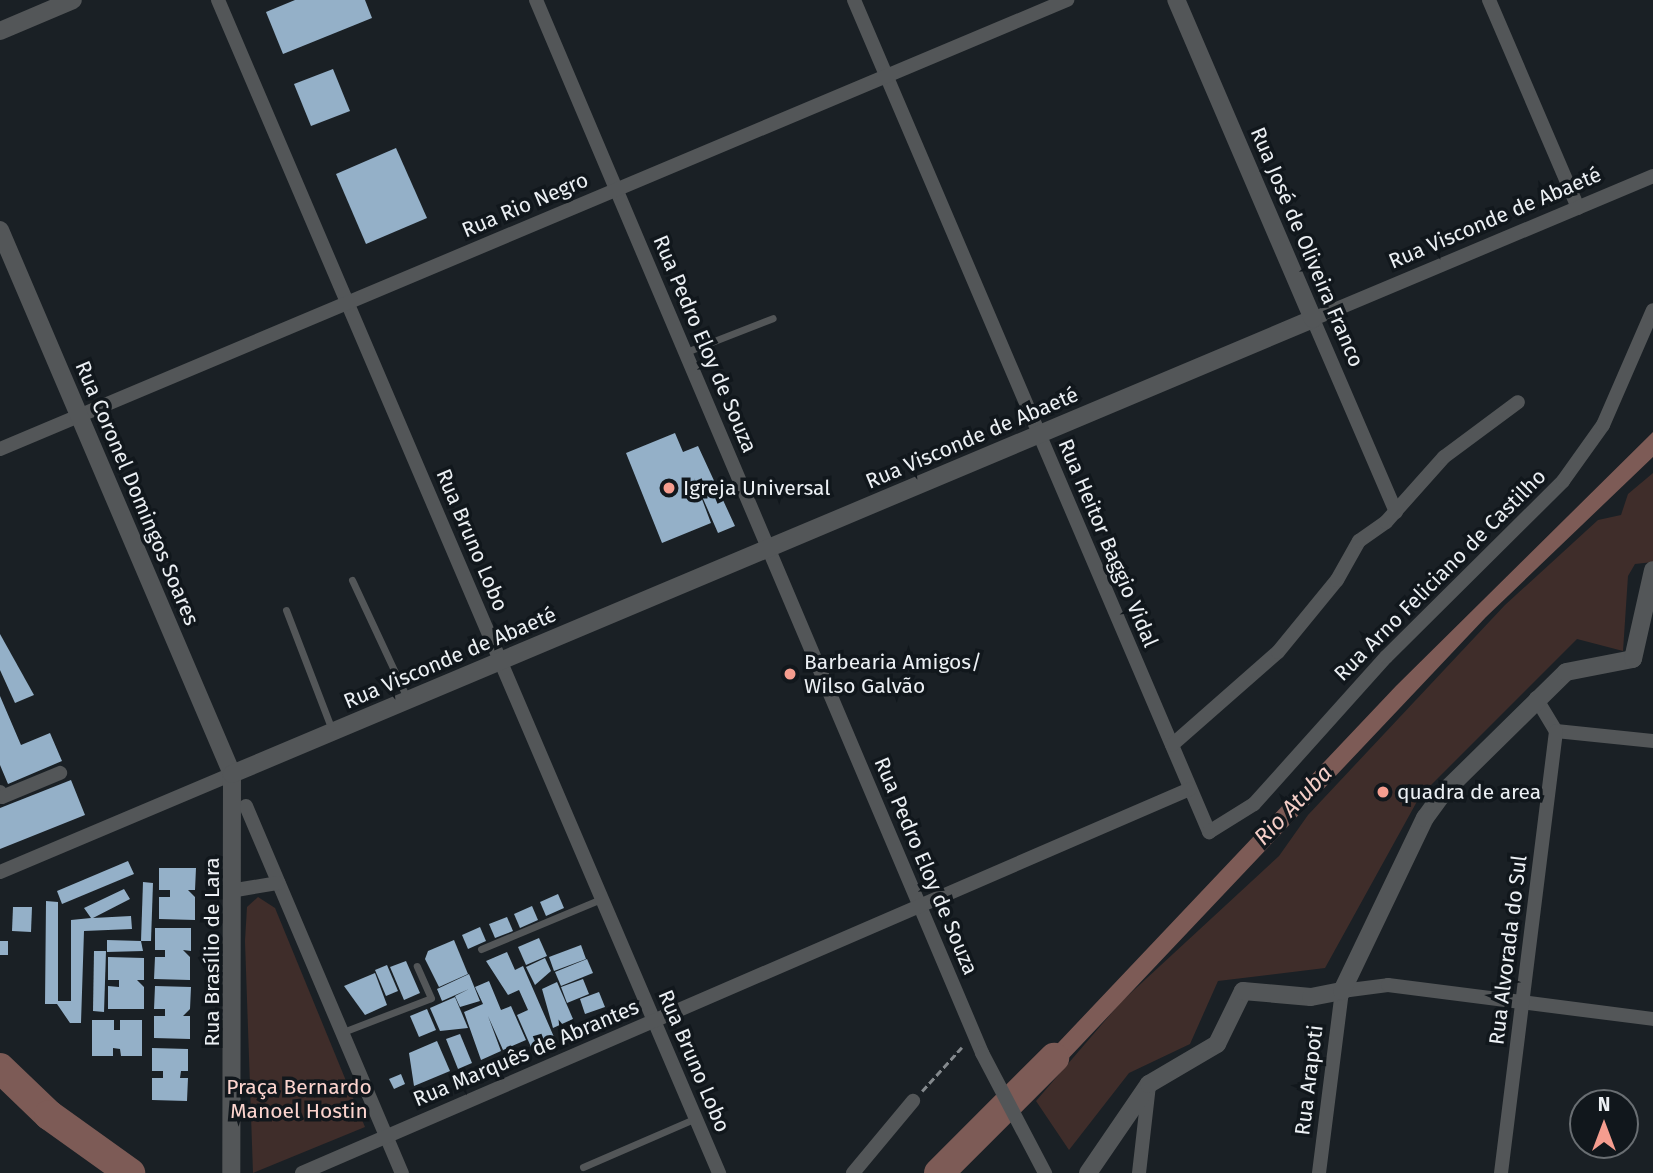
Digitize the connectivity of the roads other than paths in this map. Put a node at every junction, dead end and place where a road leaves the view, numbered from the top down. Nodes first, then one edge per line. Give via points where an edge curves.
1 (73, 0) edge
2 (218, 0) edge
3 (536, 0) edge
4 (853, 0) edge
5 (1067, 0) edge
6 (1176, 0) edge
7 (1489, 0) edge
8 (0, 31) edge
9 (886, 76) junction
10 (1653, 176) edge
11 (616, 190) junction
12 (1578, 208) junction
13 (0, 230) edge
14 (348, 303) junction
15 (1653, 310) edge
16 (773, 318) dead end
17 (1313, 319) junction
18 (685, 352) junction
19 (1518, 402) dead end
20 (79, 416) junction
21 (1039, 435) junction
22 (0, 449) edge
23 (1396, 512) junction
24 (768, 548) junction
25 (1653, 569) edge
26 (352, 580) dead end
27 (286, 610) dead end
28 (501, 661) junction
29 (1536, 698) junction
30 (408, 700) junction
31 (1556, 731) junction
32 (333, 732) junction
33 (1653, 741) edge
34 (1172, 745) junction
35 (60, 772) dead end
36 (232, 774) junction
37 (1191, 789) junction
38 (1, 796) edge
39 (246, 806) dead end
40 (1209, 832) joint
41 (0, 872) edge
42 (278, 883) junction
43 (236, 890) junction
44 (602, 899) junction
45 (920, 906) junction
46 (481, 949) dead end
47 (417, 966) dead end
48 (1342, 991) junction
49 (1522, 1002) junction
50 (1653, 1019) edge
51 (654, 1021) junction
52 (342, 1032) junction
53 (1149, 1084) junction
54 (913, 1101) road end
55 (695, 1118) junction
56 (387, 1136) junction
57 (583, 1167) dead end
58 (231, 1173) edge
59 (302, 1173) edge
60 (402, 1173) edge
61 (719, 1173) edge
62 (853, 1173) edge
63 (1045, 1173) edge
64 (1088, 1173) edge
65 (1139, 1173) edge
66 (1319, 1173) edge
67 (1501, 1173) edge

1 - 8 street
2 - 14 street, Rua Bruno Lobo
3 - 11 street, Rua Pedro Eloy de Souza
4 - 9 street, Rua Heitor Baggio Vidal
5 - 9 street, Rua Rio Negro
6 - 17 street, Rua José de Oliveira Franco
7 - 12 street
9 - 11 street, Rua Rio Negro
9 - 21 street, Rua Heitor Baggio Vidal
10 - 12 street, Rua Visconde de Abaeté
11 - 14 street, Rua Rio Negro
11 - 18 street, Rua Pedro Eloy de Souza
12 - 17 street, Rua Visconde de Abaeté
13 - 20 street, Rua Coronel Domingos Soares
14 - 20 street, Rua Rio Negro
14 - 28 street, Rua Bruno Lobo
15 - 40 street, Rua Arno Feliciano de Castilho via 1603,425 1563,481 1386,657 1254,804
16 - 18 lane
17 - 21 street, Rua Visconde de Abaeté
17 - 23 street, Rua José de Oliveira Franco
18 - 24 street, Rua Pedro Eloy de Souza
19 - 23 street via 1444,457
20 - 22 street, Rua Rio Negro
20 - 36 street, Rua Coronel Domingos Soares
21 - 24 street, Rua Visconde de Abaeté
21 - 34 street, Rua Heitor Baggio Vidal
23 - 34 street via 1354,547 1337,580 1254,677
24 - 28 street, Rua Visconde de Abaeté
24 - 45 street, Rua Pedro Eloy de Souza
25 - 29 street via 1633,659 1566,672
26 - 30 lane
27 - 32 lane
28 - 30 street, Rua Visconde de Abaeté
28 - 44 street, Rua Bruno Lobo
29 - 31 street
29 - 48 street via 1425,818
30 - 32 street, Rua Visconde de Abaeté
31 - 33 street
31 - 49 street, Rua Alvorada do Sul
32 - 36 street, Rua Visconde de Abaeté
34 - 37 street, Rua Heitor Baggio Vidal
35 - 38 street
36 - 41 street, Rua Visconde de Abaeté
36 - 43 street, Rua Brasílio de Lara
37 - 40 street, Rua Heitor Baggio Vidal
37 - 45 street, Rua Marquês de Abrantes
39 - 42 street
42 - 43 street
42 - 52 street
43 - 58 street, Rua Brasílio de Lara
44 - 46 lane
44 - 51 street, Rua Bruno Lobo
45 - 51 street, Rua Marquês de Abrantes
45 - 63 street, Rua Pedro Eloy de Souza via 982,1053
47 - 52 lane via 431,998
48 - 49 street via 1388,985
48 - 53 street via 1311,997 1243,991 1206,1056
48 - 66 street, Rua Arapoti
49 - 50 street
49 - 67 street, Rua Alvorada do Sul
51 - 55 street, Rua Bruno Lobo
51 - 56 street, Rua Marquês de Abrantes
52 - 56 street
53 - 64 street
53 - 65 street
54 - 62 street
55 - 57 lane
55 - 61 street, Rua Bruno Lobo
56 - 59 street, Rua Marquês de Abrantes
56 - 60 street

